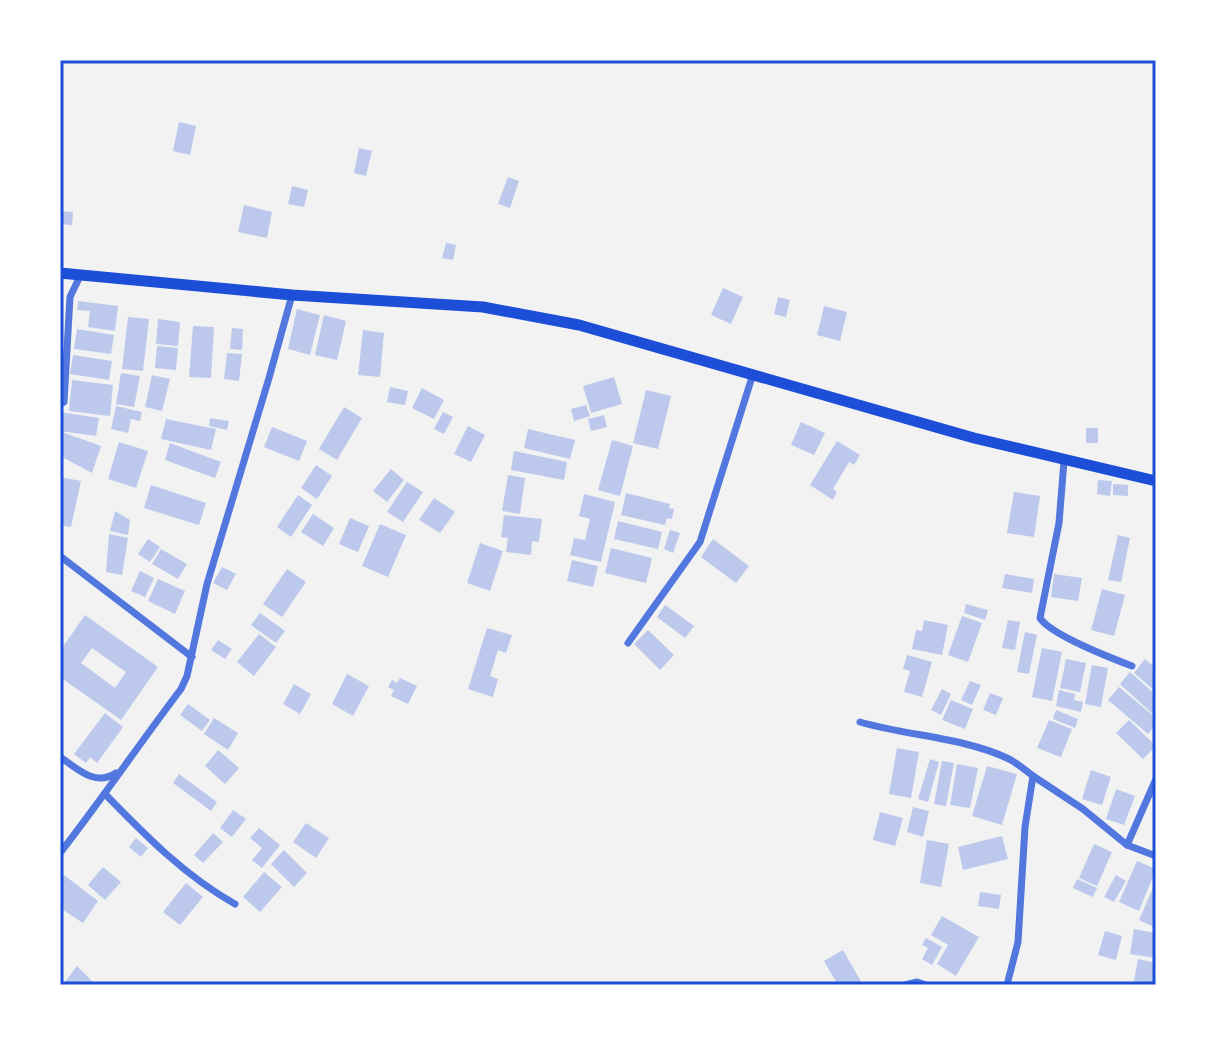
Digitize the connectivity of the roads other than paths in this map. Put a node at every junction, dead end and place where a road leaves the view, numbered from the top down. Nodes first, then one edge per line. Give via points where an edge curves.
1 (60, 273) edge
2 (81, 274) junction
3 (292, 295) junction
4 (753, 374) junction
5 (60, 404) edge
6 (1064, 461) junction
7 (1156, 481) edge
8 (60, 556) edge
9 (628, 643) dead end
10 (192, 657) junction
11 (1132, 666) dead end
12 (860, 722) dead end
13 (60, 757) edge
14 (118, 772) junction
15 (1033, 776) junction
16 (1156, 779) edge
17 (106, 795) junction
18 (1127, 845) junction
19 (60, 853) edge
20 (1156, 856) edge
21 (235, 904) dead end
22 (905, 985) edge
23 (926, 985) edge
24 (1007, 985) edge

1 - 2 main road
2 - 3 main road
2 - 5 street via 70,297
3 - 4 main road via 483,307 579,325
3 - 10 street via 207,584
4 - 6 main road
4 - 9 street via 700,542
6 - 7 main road
6 - 11 street via 1059,523 1040,618 1093,651
8 - 10 street
10 - 14 street via 181,689
12 - 15 street via 1009,758
13 - 14 street via 99,780
14 - 17 street
15 - 18 street
15 - 24 street via 1018,942
16 - 18 street
17 - 19 street
17 - 21 street via 152,842
18 - 20 street
22 - 23 street

